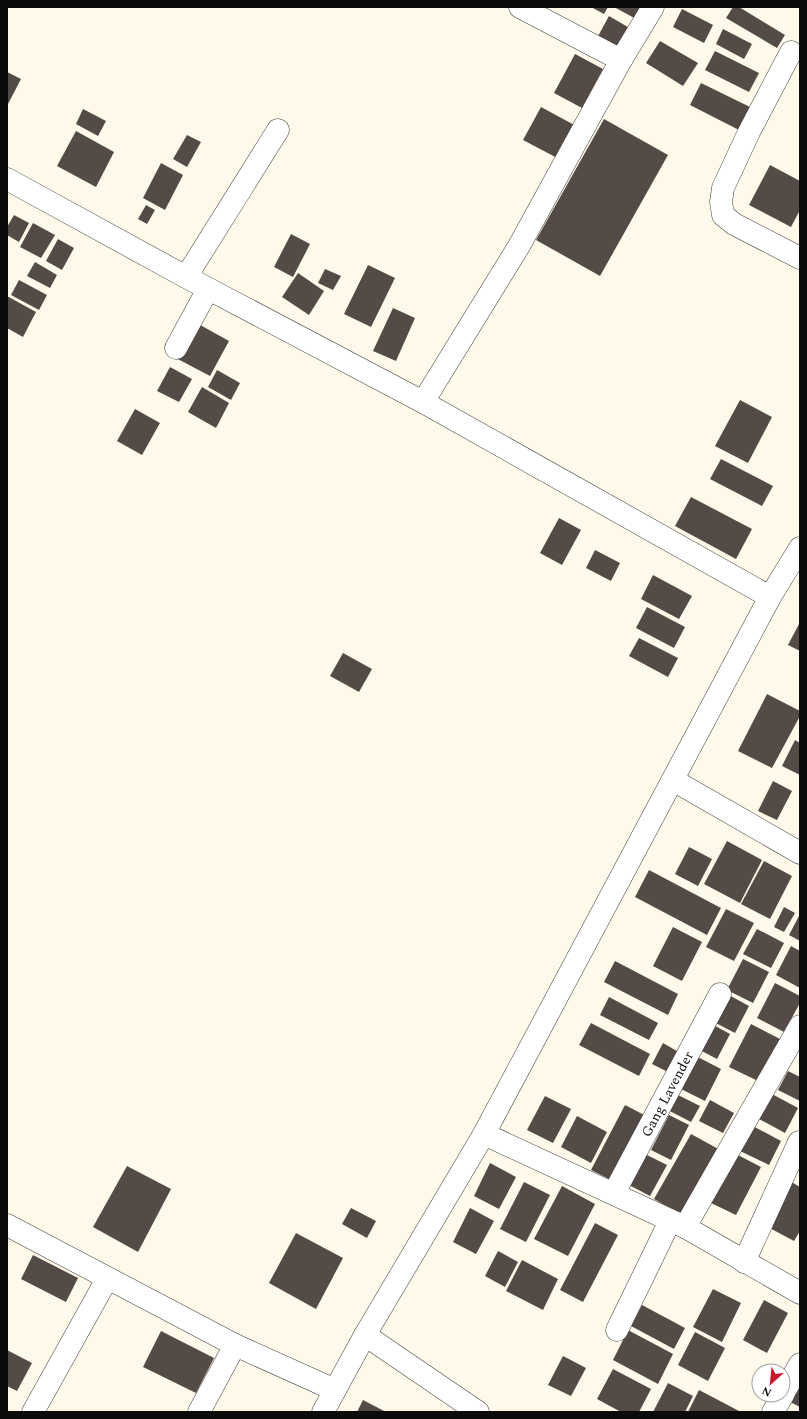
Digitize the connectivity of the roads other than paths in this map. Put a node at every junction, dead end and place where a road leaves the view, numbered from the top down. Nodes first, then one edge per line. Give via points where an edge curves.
1 (520, 7) edge
2 (653, 7) edge
3 (791, 52) dead end
4 (621, 60) junction
5 (278, 130) dead end
6 (7, 179) edge
7 (800, 258) edge
8 (186, 277) junction
9 (208, 289) junction
10 (176, 348) dead end
11 (423, 402) junction
12 (800, 548) edge
13 (770, 597) junction
14 (673, 780) junction
15 (800, 853) edge
16 (720, 994) dead end
17 (800, 1026) edge
18 (484, 1134) junction
19 (799, 1142) dead end
20 (614, 1193) junction
21 (677, 1224) junction
22 (7, 1225) edge
23 (744, 1262) junction
24 (108, 1279) junction
25 (800, 1293) edge
26 (617, 1330) dead end
27 (365, 1335) junction
28 (235, 1345) junction
29 (800, 1364) edge
30 (791, 1380) edge
31 (335, 1390) junction
32 (778, 1403) edge
33 (33, 1412) edge
34 (199, 1412) edge
35 (323, 1412) edge
36 (478, 1412) edge
37 (773, 1412) edge

1 - 4 street
2 - 4 street
3 - 7 street via 749,132 723,188 721,202 723,215 734,224
4 - 11 street via 519,246
5 - 8 street
6 - 8 street
8 - 9 street
9 - 10 street
9 - 11 street
11 - 13 street
12 - 13 street
13 - 14 street
14 - 15 street
14 - 18 street
16 - 20 street, Gang Lavender
17 - 21 street via 781,1063
18 - 20 street
18 - 27 street
19 - 23 street
20 - 21 street
21 - 23 street
21 - 26 street
22 - 24 street
23 - 25 street
24 - 28 street
24 - 33 street
27 - 31 street
27 - 36 street
28 - 31 street
28 - 34 street
29 - 30 street
31 - 35 street
32 - 37 street

